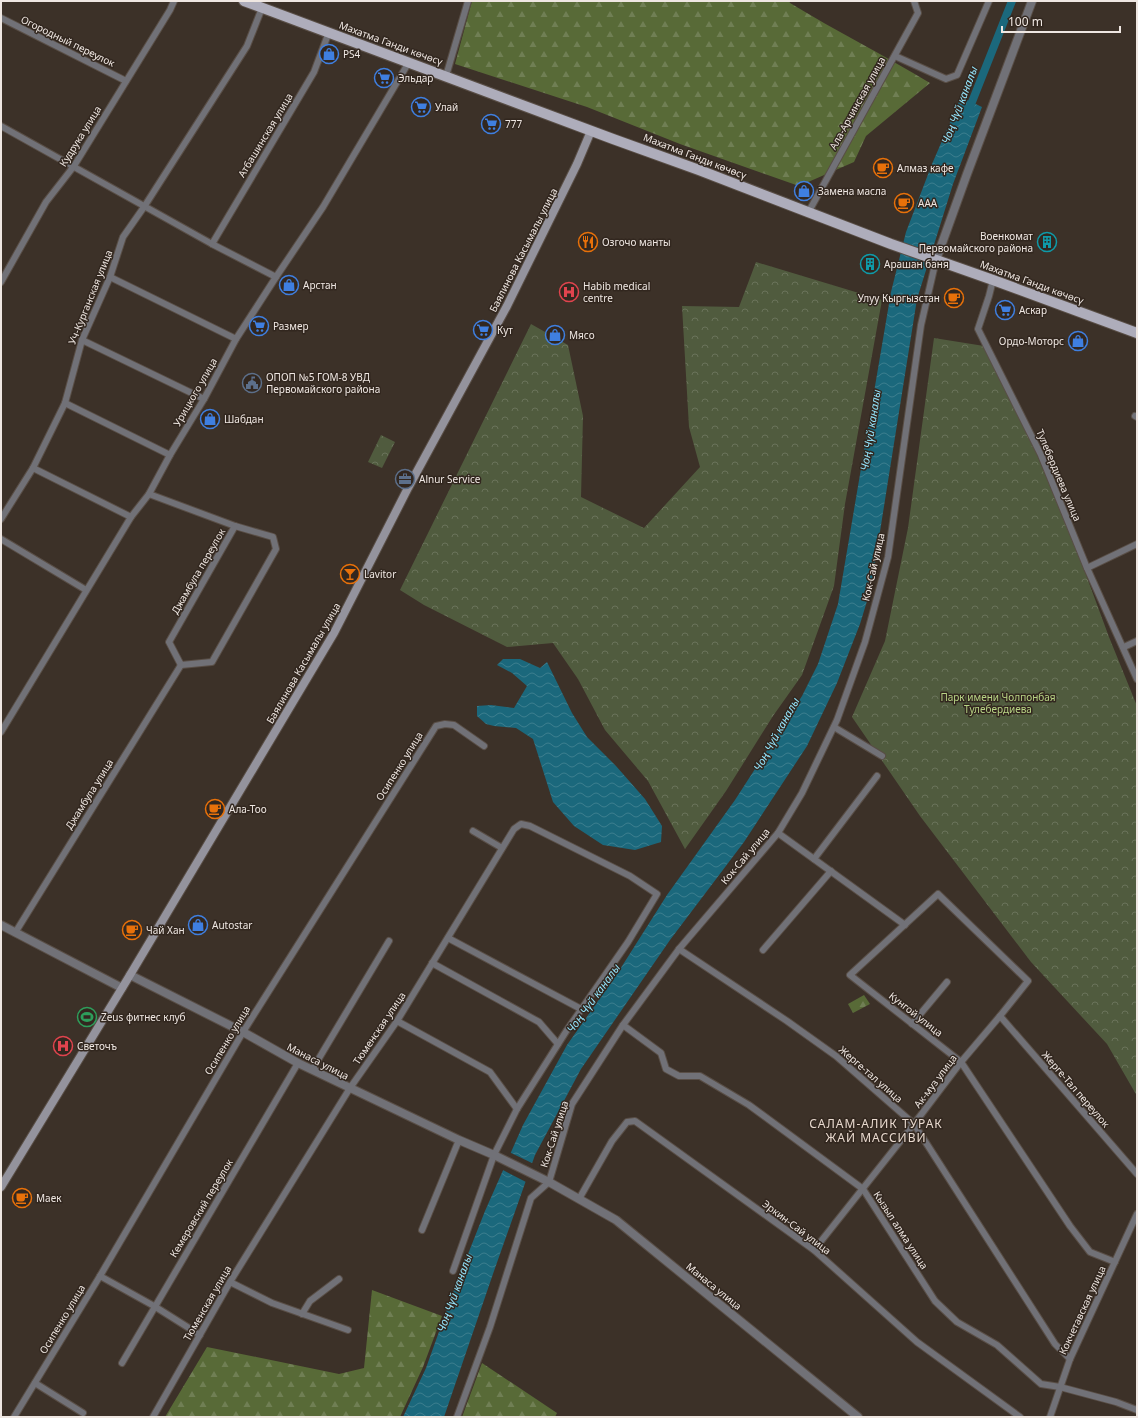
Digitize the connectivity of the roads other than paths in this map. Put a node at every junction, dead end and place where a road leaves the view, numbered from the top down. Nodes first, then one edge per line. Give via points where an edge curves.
1 (174, 1) edge
2 (468, 1) edge
3 (914, 1) edge
4 (989, 1) edge
5 (1032, 1) edge
6 (254, 4) edge
7 (1, 18) edge
8 (329, 32) junction
9 (895, 56) junction
10 (409, 62) junction
11 (446, 76) junction
12 (126, 80) junction
13 (1, 126) edge
14 (591, 131) junction
15 (74, 166) junction
16 (144, 207) junction
17 (808, 213) junction
18 (212, 244) junction
19 (936, 260) junction
20 (276, 276) junction
21 (110, 278) junction
22 (993, 280) junction
23 (1, 282) edge
24 (1137, 333) edge
25 (236, 339) junction
26 (82, 340) junction
27 (204, 399) junction
28 (65, 403) junction
29 (170, 456) junction
30 (33, 468) junction
31 (149, 494) junction
32 (131, 518) junction
33 (1, 519) edge
34 (235, 526) junction
35 (1, 539) edge
36 (1137, 544) edge
37 (1087, 568) junction
38 (86, 590) junction
39 (1137, 641) edge
40 (1124, 647) junction
41 (181, 665) junction
42 (1137, 679) edge
43 (834, 727) junction
44 (1, 732) edge
45 (484, 746) dead end
46 (882, 756) dead end
47 (877, 776) dead end
48 (473, 831) dead end
49 (778, 833) junction
50 (502, 848) junction
51 (814, 859) junction
52 (831, 871) junction
53 (1, 925) edge
54 (905, 925) junction
55 (15, 933) junction
56 (448, 938) junction
57 (389, 941) dead end
58 (679, 949) junction
59 (763, 950) dead end
60 (432, 964) junction
61 (130, 975) junction
62 (1028, 981) joint
63 (947, 982) dead end
64 (122, 988) junction
65 (582, 1010) junction
66 (1000, 1016) junction
67 (397, 1021) junction
68 (912, 1024) junction
69 (624, 1025) junction
70 (243, 1032) junction
71 (558, 1044) junction
72 (961, 1062) junction
73 (298, 1064) junction
74 (312, 1070) junction
75 (350, 1088) junction
76 (517, 1109) junction
77 (914, 1124) junction
78 (458, 1140) junction
79 (497, 1157) junction
80 (1137, 1174) edge
81 (549, 1182) junction
82 (1, 1187) edge
83 (862, 1189) junction
84 (579, 1199) junction
85 (1137, 1214) edge
86 (1130, 1229) junction
87 (422, 1230) dead end
88 (1137, 1233) edge
89 (814, 1250) junction
90 (1115, 1262) junction
91 (453, 1271) dead end
92 (100, 1276) junction
93 (339, 1278) dead end
94 (230, 1282) junction
95 (154, 1306) junction
96 (302, 1314) junction
97 (348, 1330) dead end
98 (200, 1335) junction
99 (1070, 1359) junction
100 (122, 1363) dead end
101 (35, 1383) junction
102 (1060, 1387) junction
103 (1137, 1410) edge
104 (83, 1413) dead end
105 (14, 1417) edge
106 (153, 1417) edge
107 (457, 1417) edge
108 (858, 1417) edge
109 (1020, 1417) edge
110 (1050, 1417) edge

1 - 12 street, Кудрука улица
2 - 11 street
3 - 9 street, Ала-Арчинская улица via 918,13
4 - 9 street via 957,76 946,79
5 - 19 street
6 - 8 main road, Махатма Ганди көчөсү
6 - 16 street, Уч-Курганская улица via 247,46
7 - 12 street, Огородный переулок
8 - 10 main road, Махатма Ганди көчөсү
8 - 18 street, Атбашинская улица via 314,72
9 - 17 street, Ала-Арчинская улица
10 - 11 main road, Махатма Ганди көчөсү
10 - 20 street, Урицкого улица via 323,207
11 - 14 main road, Махатма Ганди көчөсү
12 - 15 street, Кудрука улица
13 - 15 street
14 - 17 main road, Махатма Ганди көчөсү
14 - 61 main road, Баялинова Касымалы улица via 506,306 408,488 334,633
15 - 16 street
15 - 23 street, Кудрука улица via 46,202
16 - 18 street
16 - 21 street, Уч-Курганская улица via 124,237
17 - 19 main road, Махатма Ганди көчөсү
18 - 20 street
19 - 22 main road, Махатма Ганди көчөсү
19 - 43 street, Кок-Сай улица via 921,325 888,557 865,642
20 - 25 street, Урицкого улица
21 - 25 street
21 - 26 street, Уч-Курганская улица
22 - 24 main road, Махатма Ганди көчөсү
22 - 37 street, Тулебердиева улица via 978,329 1041,455
25 - 27 street, Урицкого улица
26 - 27 street
26 - 28 street, Уч-Курганская улица
27 - 29 street, Урицкого улица
28 - 29 street
28 - 30 street, Уч-Курганская улица
29 - 31 street, Урицкого улица
30 - 32 street
30 - 33 street, Уч-Курганская улица
31 - 32 street, Урицкого улица
31 - 34 street
32 - 38 street, Урицкого улица
34 - 41 street, Джамбула переулок via 169,642
34 - 41 street, Джамбула переулок via 273,537 276,549 212,662
35 - 38 street
36 - 37 street
37 - 40 street, Тулебердиева улица
38 - 44 street, Урицкого улица
39 - 40 street
40 - 42 street, Тулебердиева улица
41 - 55 street, Джамбула улица
43 - 46 street
43 - 49 street, Кок-Сай улица via 802,793
45 - 70 street, Осипенко улица via 454,725 436,726
47 - 51 street
48 - 50 street
49 - 51 street
49 - 58 street, Кок-Сай улица
50 - 56 street, Тюменская улица
50 - 65 street, Тюменская улица via 514,829 521,824 530,826 630,876 657,894
51 - 52 street
52 - 54 street
52 - 59 street
53 - 55 street
54 - 62 street, Кунгой улица via 938,894
54 - 68 street, Кунгой улица via 850,975
55 - 64 street
56 - 60 street, Тюменская улица
56 - 65 street
57 - 74 street
58 - 69 street, Кок-Сай улица
58 - 77 street, Жерге-тал улица via 836,1056
60 - 67 street, Тюменская улица
60 - 71 street via 539,1022
61 - 64 main road, Баялинова Касымалы улица
61 - 70 street, Манаса улица
62 - 66 street, Ак-муз улица
63 - 68 street
64 - 82 main road, Баялинова Касымалы улица
65 - 71 street
66 - 72 street, Ак-муз улица
66 - 80 street, Жерге-Тал переулок
67 - 75 street, Тюменская улица
67 - 76 street via 490,1072
68 - 72 street, Кунгой улица
69 - 81 street, Кок-Сай улица via 572,1104
69 - 83 street, Кызыл алма улица via 661,1053 666,1069 679,1076 700,1076 749,1105
70 - 73 street, Манаса улица
70 - 92 street, Осипенко улица
71 - 76 street
72 - 77 street, Ак-муз улица
72 - 90 street, Кунгой улица via 1084,1245 1090,1252
73 - 74 street, Манаса улица
73 - 95 street, Кемеровский переулок
74 - 75 street, Манаса улица
75 - 78 street, Манаса улица
75 - 94 street, Тюменская улица
76 - 79 street
77 - 83 street, Ак-муз улица
77 - 99 street, Жерге-тал улица via 1055,1344
78 - 79 street, Манаса улица
78 - 87 street
79 - 81 street, Манаса улица
79 - 91 street
81 - 84 street, Манаса улица
81 - 107 street, Кок-Сай улица via 531,1198 490,1326
83 - 89 street, Ак-муз улица
83 - 102 street, Кызыл алма улица via 935,1301 958,1322 997,1345 1041,1384
84 - 89 street, Эркин-Сай улица via 612,1141 627,1122 635,1121
84 - 108 street, Манаса улица via 616,1220
85 - 86 street, Кокчетавская улица
86 - 88 street
86 - 90 street, Кокчетавская улица
89 - 109 street, Эркин-Сай улица via 917,1342
90 - 99 street, Кокчетавская улица
92 - 95 street
92 - 101 street, Осипенко улица
93 - 96 street via 310,1301
94 - 96 street via 272,1303
94 - 98 street, Тюменская улица
95 - 98 street
95 - 100 street, Кемеровский переулок
96 - 97 street
98 - 106 street, Тюменская улица
99 - 102 street, Кокчетавская улица
101 - 104 street
101 - 105 street, Осипенко улица
102 - 103 street, Кызыл алма улица
102 - 110 street, Кокчетавская улица

